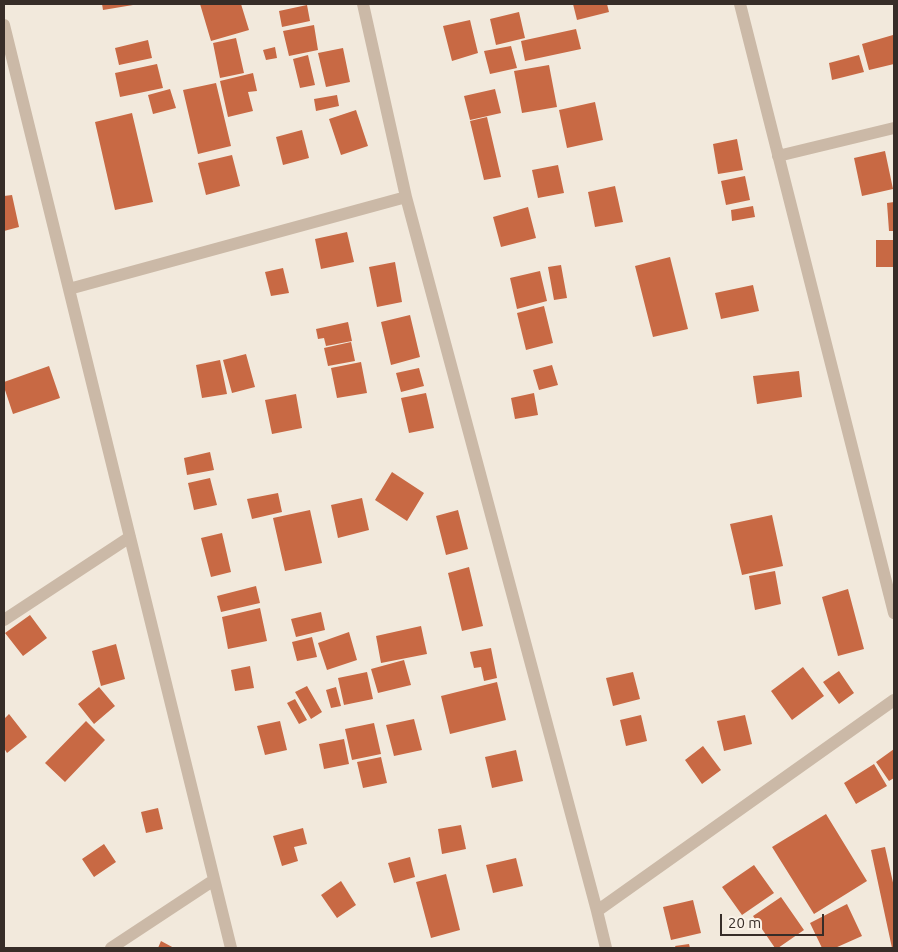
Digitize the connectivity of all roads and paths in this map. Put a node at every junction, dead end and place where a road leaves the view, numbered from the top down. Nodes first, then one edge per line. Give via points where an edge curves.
1 (363, 4) edge
2 (740, 4) edge
3 (4, 25) edge
4 (894, 128) edge
5 (778, 156) junction
6 (406, 197) junction
7 (69, 289) junction
8 (130, 537) junction
9 (894, 613) edge
10 (4, 620) edge
11 (894, 700) edge
12 (214, 880) junction
13 (597, 911) junction
14 (111, 948) edge
15 (231, 948) edge
16 (606, 948) edge

1 - 6 street
2 - 5 street
3 - 7 street
4 - 5 street
5 - 9 street
6 - 7 street
6 - 13 street
7 - 8 street
8 - 10 street
8 - 12 street
11 - 13 street
12 - 14 street
12 - 15 street
13 - 16 street

